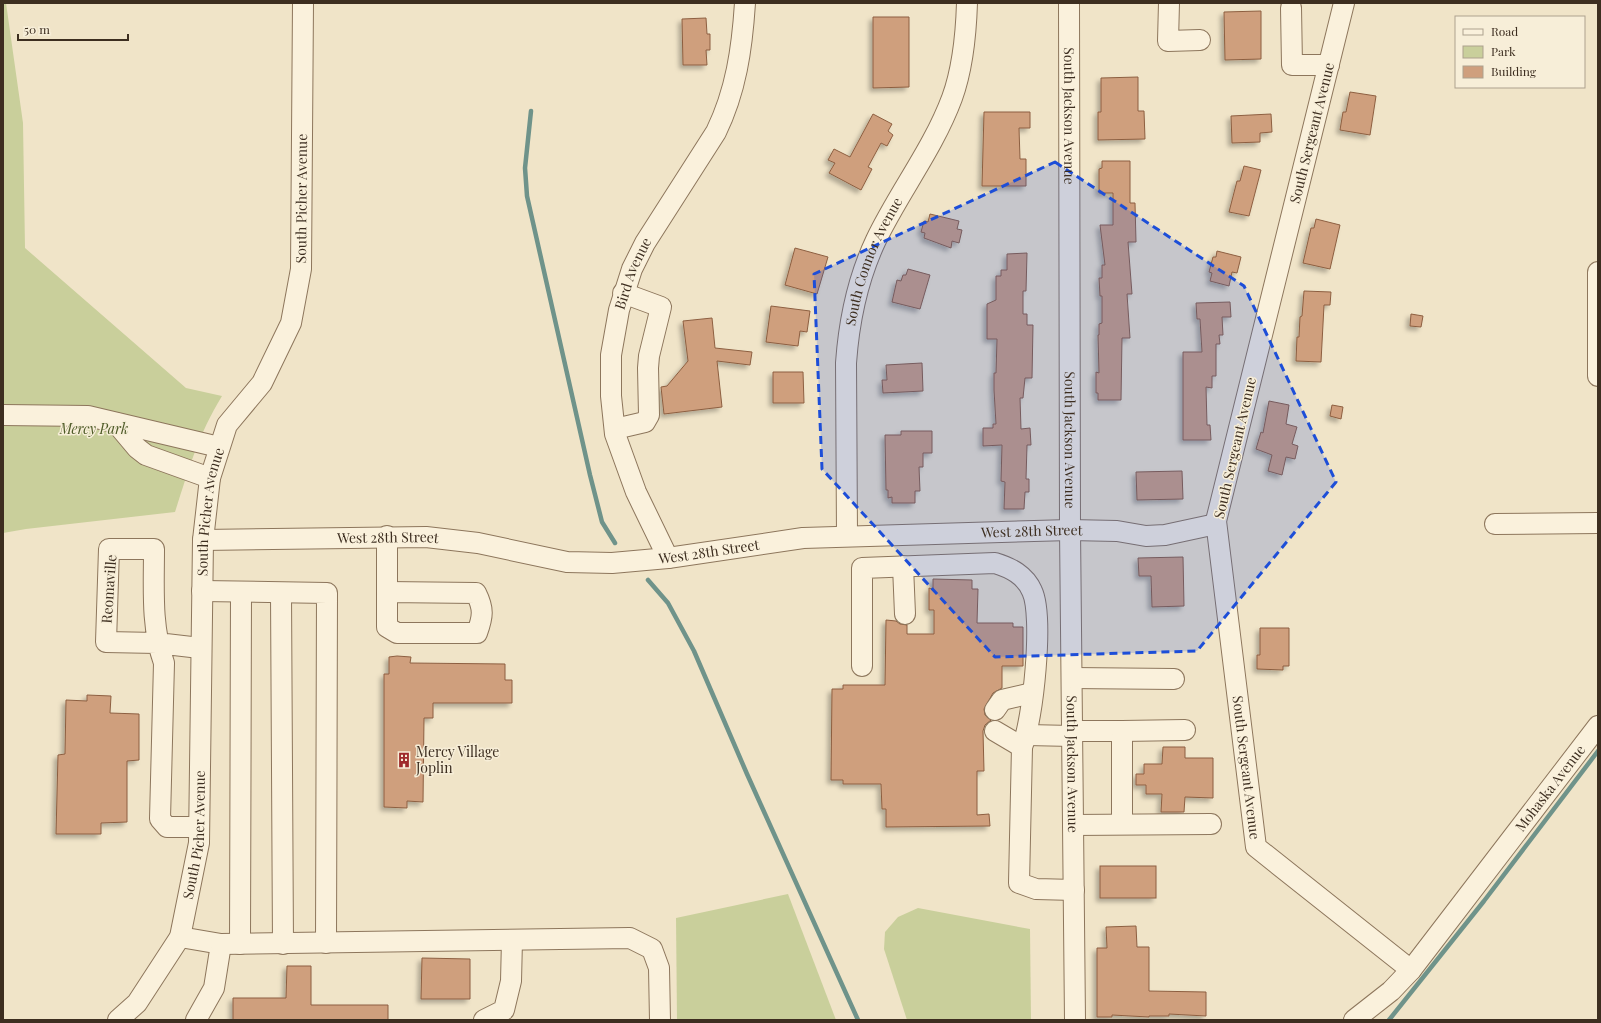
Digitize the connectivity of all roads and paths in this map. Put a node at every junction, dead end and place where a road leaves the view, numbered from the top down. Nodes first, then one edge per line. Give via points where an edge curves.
1 (303, 3) edge
2 (745, 3) edge
3 (967, 3) edge
4 (1069, 3) edge
5 (1168, 3) edge
6 (1344, 3) edge
7 (1292, 8) dead end
8 (1200, 40) dead end
9 (1329, 65) junction
10 (1598, 272) edge
11 (623, 293) junction
12 (1598, 341) edge
13 (1598, 376) edge
14 (3, 415) edge
15 (116, 423) junction
16 (615, 429) junction
17 (219, 447) junction
18 (210, 478) junction
19 (1598, 523) edge
20 (1216, 524) junction
21 (1495, 524) dead end
22 (1070, 530) junction
23 (908, 535) junction
24 (388, 536) junction
25 (847, 536) junction
26 (203, 540) junction
27 (668, 558) junction
28 (906, 566) junction
29 (202, 591) junction
30 (387, 592) junction
31 (241, 593) junction
32 (281, 594) junction
33 (905, 614) dead end
34 (157, 643) junction
35 (200, 648) junction
36 (862, 666) dead end
37 (1072, 678) junction
38 (1174, 679) dead end
39 (1032, 693) junction
40 (995, 710) dead end
41 (1598, 726) edge
42 (995, 730) dead end
43 (1185, 730) dead end
44 (1122, 731) junction
45 (1072, 733) junction
46 (1025, 741) junction
47 (1122, 824) junction
48 (1211, 824) dead end
49 (1073, 825) junction
50 (199, 827) junction
51 (1074, 890) junction
52 (180, 937) junction
53 (512, 940) junction
54 (326, 943) junction
55 (230, 944) junction
56 (283, 944) junction
57 (1412, 970) junction
58 (118, 1020) edge
59 (196, 1020) edge
60 (484, 1020) edge
61 (660, 1020) edge
62 (1075, 1020) edge
63 (1354, 1020) edge

1 - 17 street, South Picher Avenue via 301,269 291,323 262,383 227,425
2 - 11 street, Bird Avenue via 740,62 724,117 645,243
3 - 25 street, South Connor Avenue via 963,49 952,96 938,130 876,240 852,314 846,363
4 - 22 street, South Jackson Avenue
5 - 8 street via 1168,41
6 - 9 street, South Sergeant Avenue
7 - 9 street via 1292,64
9 - 20 street, South Sergeant Avenue
10 - 12 street
11 - 16 street, Bird Avenue via 611,355 611,396
11 - 16 street via 661,307 648,368 649,415 645,422
12 - 13 street
14 - 15 street via 88,416
15 - 17 street
15 - 18 street via 146,455
16 - 27 street, Bird Avenue via 636,492
17 - 18 street, South Picher Avenue
18 - 26 street, South Picher Avenue
19 - 21 street
20 - 22 street, West 28th Street via 1165,535 1146,536 1116,531
20 - 57 street, South Sergeant Avenue via 1256,847
22 - 23 street, West 28th Street
22 - 37 street, South Jackson Avenue
23 - 25 street, West 28th Street
23 - 28 street
24 - 26 street, West 28th Street
24 - 27 street, West 28th Street via 426,537 478,544 567,562 612,563
24 - 30 street
25 - 27 street, West 28th Street via 803,538
26 - 29 street, South Picher Avenue
28 - 33 street
28 - 36 street via 862,568
28 - 39 street via 994,563 1009,567 1023,577 1033,592 1036,606 1035,684
29 - 31 street
29 - 35 street, South Picher Avenue
30 - 30 street via 387,627 397,633 477,633 482,621 482,606 476,593
31 - 32 street
31 - 55 street
32 - 54 street via 327,593
32 - 56 street
34 - 34 street, Reomaville via 106,642 109,548 154,549
34 - 35 street, Reomaville
34 - 50 street, Reomaville via 164,663 160,819 167,827
35 - 50 street, South Picher Avenue
37 - 38 street
37 - 45 street, South Jackson Avenue
39 - 40 street via 1002,700
39 - 46 street
41 - 57 street, Mohaska Avenue
42 - 46 street
43 - 44 street
44 - 45 street
44 - 47 street
45 - 46 street
45 - 49 street, South Jackson Avenue
46 - 51 street via 1019,883 1036,889
47 - 48 street
47 - 49 street
49 - 51 street, South Jackson Avenue
50 - 52 street, South Picher Avenue via 199,843
51 - 62 street, South Jackson Avenue
52 - 55 street
52 - 58 street, South Picher Avenue via 137,1003
53 - 54 street
53 - 60 street via 511,981 504,1010
53 - 61 street via 630,938 652,949 659,968
54 - 56 street
55 - 56 street
55 - 59 street via 214,988
57 - 63 street, Mohaska Avenue via 1391,991

